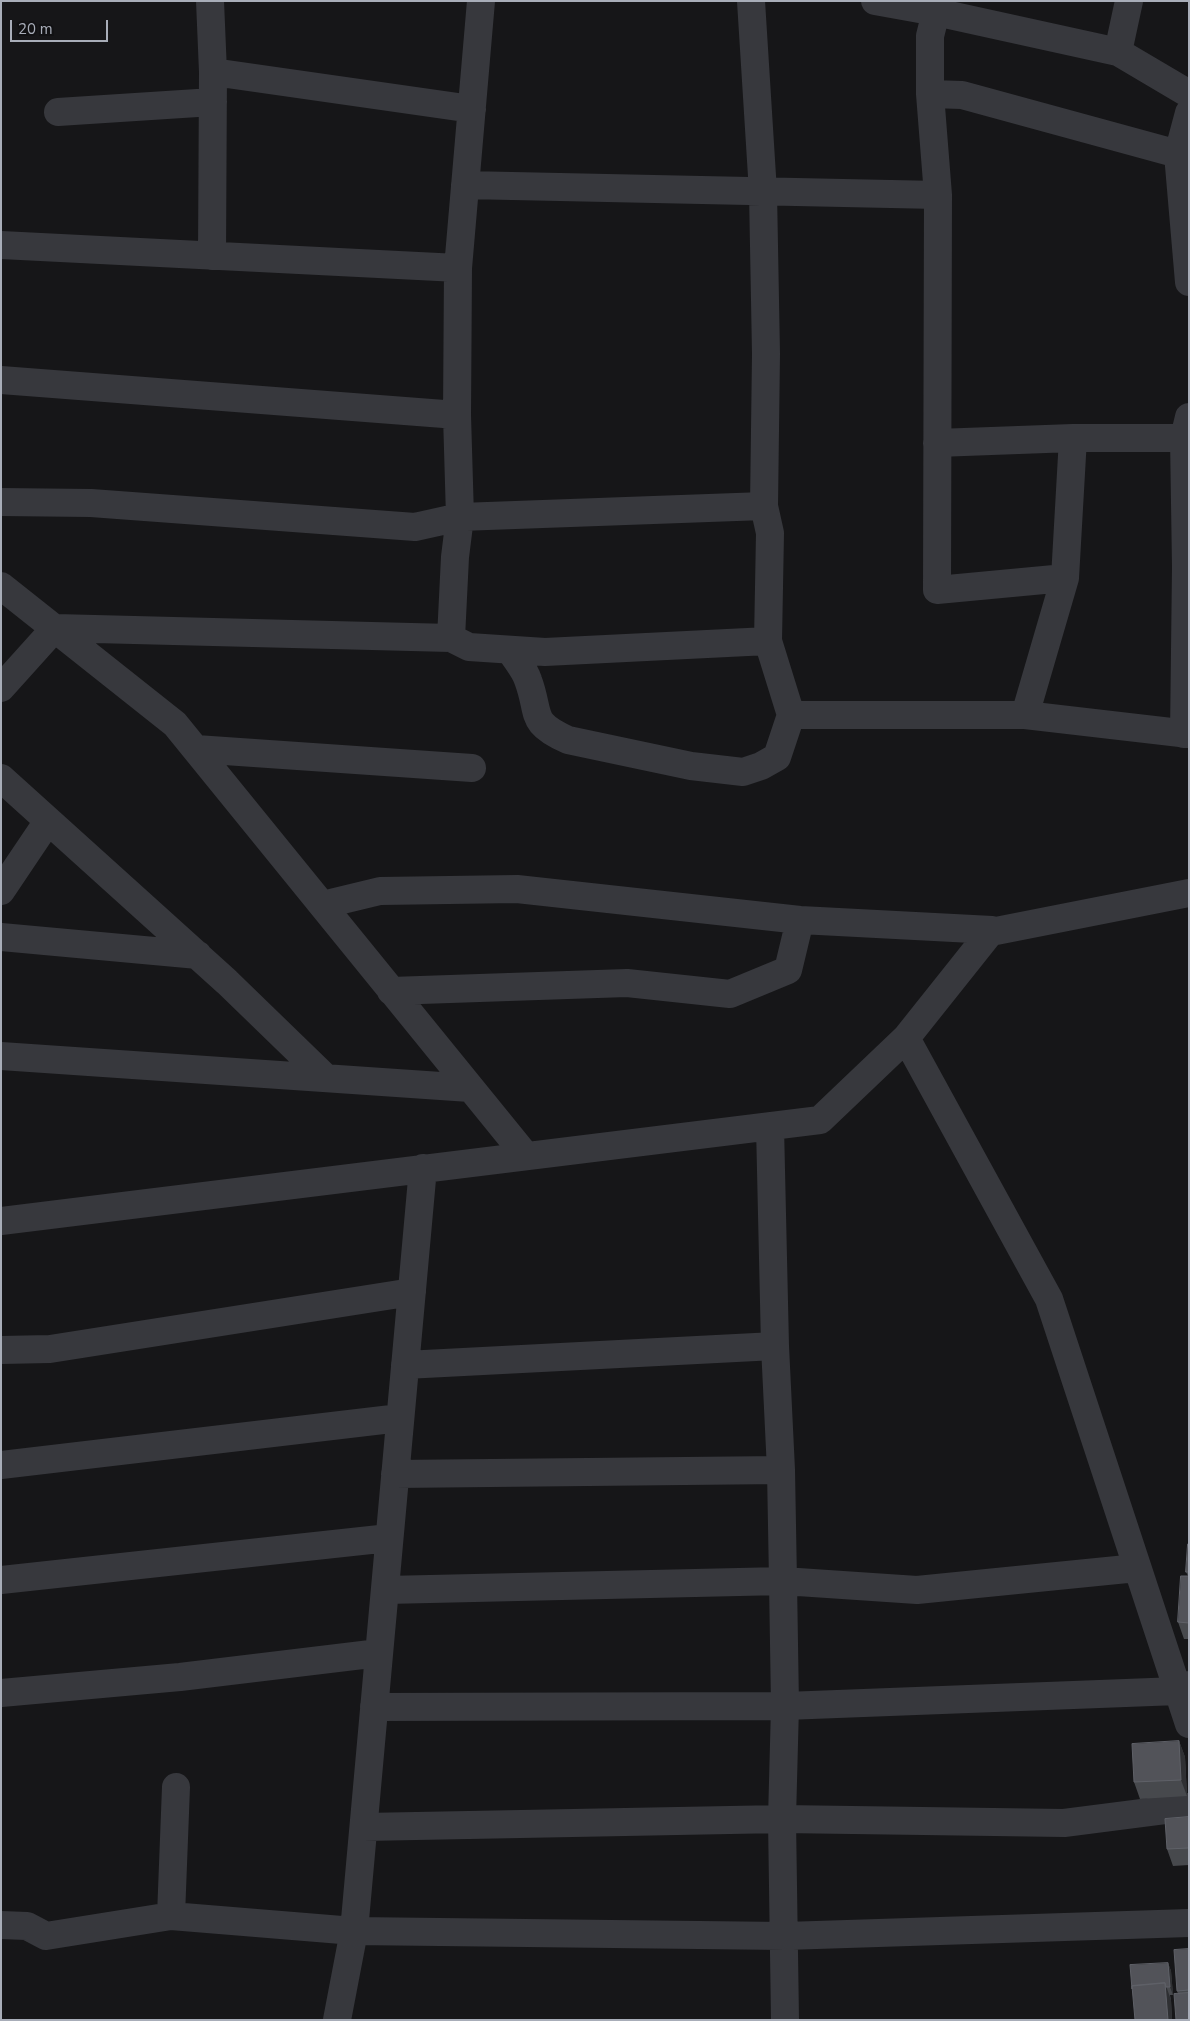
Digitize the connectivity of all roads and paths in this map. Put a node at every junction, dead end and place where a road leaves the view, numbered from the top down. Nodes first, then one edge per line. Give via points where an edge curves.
1 (210, 1) edge
2 (481, 1) edge
3 (751, 1) edge
4 (875, 1) edge
5 (1129, 1) edge
6 (936, 12) junction
7 (1118, 52) junction
8 (213, 72) junction
9 (930, 94) junction
10 (1189, 94) edge
11 (213, 102) junction
12 (472, 109) junction
13 (58, 112) dead end
14 (1189, 113) edge
15 (1178, 154) junction
16 (465, 185) junction
17 (763, 192) junction
18 (938, 195) junction
19 (1, 245) edge
20 (212, 256) junction
21 (458, 268) junction
22 (1189, 282) edge
23 (1, 380) edge
24 (457, 415) junction
25 (1186, 428) edge
26 (1073, 438) junction
27 (938, 443) junction
28 (1, 502) edge
29 (764, 506) junction
30 (460, 517) junction
31 (1065, 578) junction
32 (1, 586) edge
33 (55, 628) junction
34 (451, 638) junction
35 (768, 641) junction
36 (510, 650) junction
37 (1, 688) edge
38 (791, 715) junction
39 (1025, 715) junction
40 (1186, 734) edge
41 (196, 749) junction
42 (472, 768) dead end
43 (1, 778) edge
44 (48, 820) junction
45 (1, 891) edge
46 (1189, 893) edge
47 (322, 905) junction
48 (800, 920) junction
49 (992, 930) junction
50 (1, 937) edge
51 (198, 955) junction
52 (391, 990) junction
53 (906, 1038) junction
54 (1, 1056) edge
55 (326, 1078) junction
56 (470, 1088) junction
57 (770, 1126) junction
58 (526, 1156) junction
59 (423, 1168) junction
60 (1, 1221) edge
61 (412, 1292) junction
62 (775, 1346) junction
63 (1, 1350) edge
64 (405, 1365) junction
65 (400, 1418) junction
66 (1, 1465) edge
67 (781, 1470) junction
68 (395, 1474) junction
69 (390, 1538) junction
70 (1137, 1568) junction
71 (1, 1580) edge
72 (783, 1581) junction
73 (386, 1590) junction
74 (379, 1653) junction
75 (1183, 1688) edge
76 (1, 1693) edge
77 (784, 1706) junction
78 (374, 1707) junction
79 (1189, 1724) edge
80 (176, 1788) dead end
81 (1189, 1807) edge
82 (782, 1819) junction
83 (364, 1826) junction
84 (171, 1916) junction
85 (1189, 1923) edge
86 (1, 1925) edge
87 (354, 1931) junction
88 (785, 1936) junction
89 (337, 2020) edge
90 (786, 2020) edge

1 - 8 street
2 - 12 street
3 - 17 street
4 - 6 street
5 - 7 street
6 - 7 street
6 - 9 street via 930,36
7 - 10 street
8 - 11 street
8 - 12 street
9 - 15 street via 962,95
9 - 18 street
11 - 13 street
11 - 20 street
12 - 16 street
14 - 15 street
15 - 22 street
16 - 17 street
16 - 21 street
17 - 18 street
17 - 29 street
18 - 27 street
19 - 20 street
20 - 21 street
21 - 24 street
23 - 24 street
24 - 30 street
25 - 26 street
25 - 40 street
26 - 27 street
26 - 31 street
27 - 31 street via 937,590
28 - 30 street via 91,503 415,527
29 - 30 street
29 - 35 street via 770,533
30 - 34 street
31 - 39 street
32 - 33 street
33 - 34 street
33 - 37 street
33 - 41 street via 176,724
34 - 36 street via 468,647
35 - 36 street via 545,652
35 - 38 street
36 - 38 street via 528,679 538,720 552,733 568,740 691,766 743,772 777,757
38 - 39 street
39 - 40 street
41 - 42 street
41 - 47 street
43 - 44 street
44 - 45 street
44 - 51 street
46 - 49 street
47 - 48 street via 380,891 517,889
47 - 52 street
48 - 49 street
48 - 52 street via 788,970 730,994 627,983
49 - 53 street
50 - 51 street
51 - 55 street
52 - 56 street
53 - 57 street via 820,1120
53 - 70 street via 1049,1299
54 - 55 street
55 - 56 street
56 - 58 street
57 - 58 street
57 - 62 street
58 - 59 street
59 - 60 street
59 - 61 street
61 - 63 street via 50,1349
61 - 64 street
62 - 64 street
62 - 67 street
64 - 65 street
65 - 66 street
65 - 68 street
67 - 68 street
67 - 72 street
68 - 69 street
69 - 71 street
69 - 73 street
70 - 72 street via 917,1590
70 - 75 street
72 - 73 street
72 - 77 street
73 - 74 street
74 - 76 street via 180,1677
74 - 78 street
75 - 77 street
75 - 79 street
77 - 78 street
77 - 82 street
78 - 83 street
80 - 84 street
81 - 82 street via 1064,1823
82 - 83 street
82 - 88 street
83 - 87 street
84 - 86 street via 46,1936 27,1926
84 - 87 street
85 - 88 street
87 - 88 street
87 - 89 street
88 - 90 street

